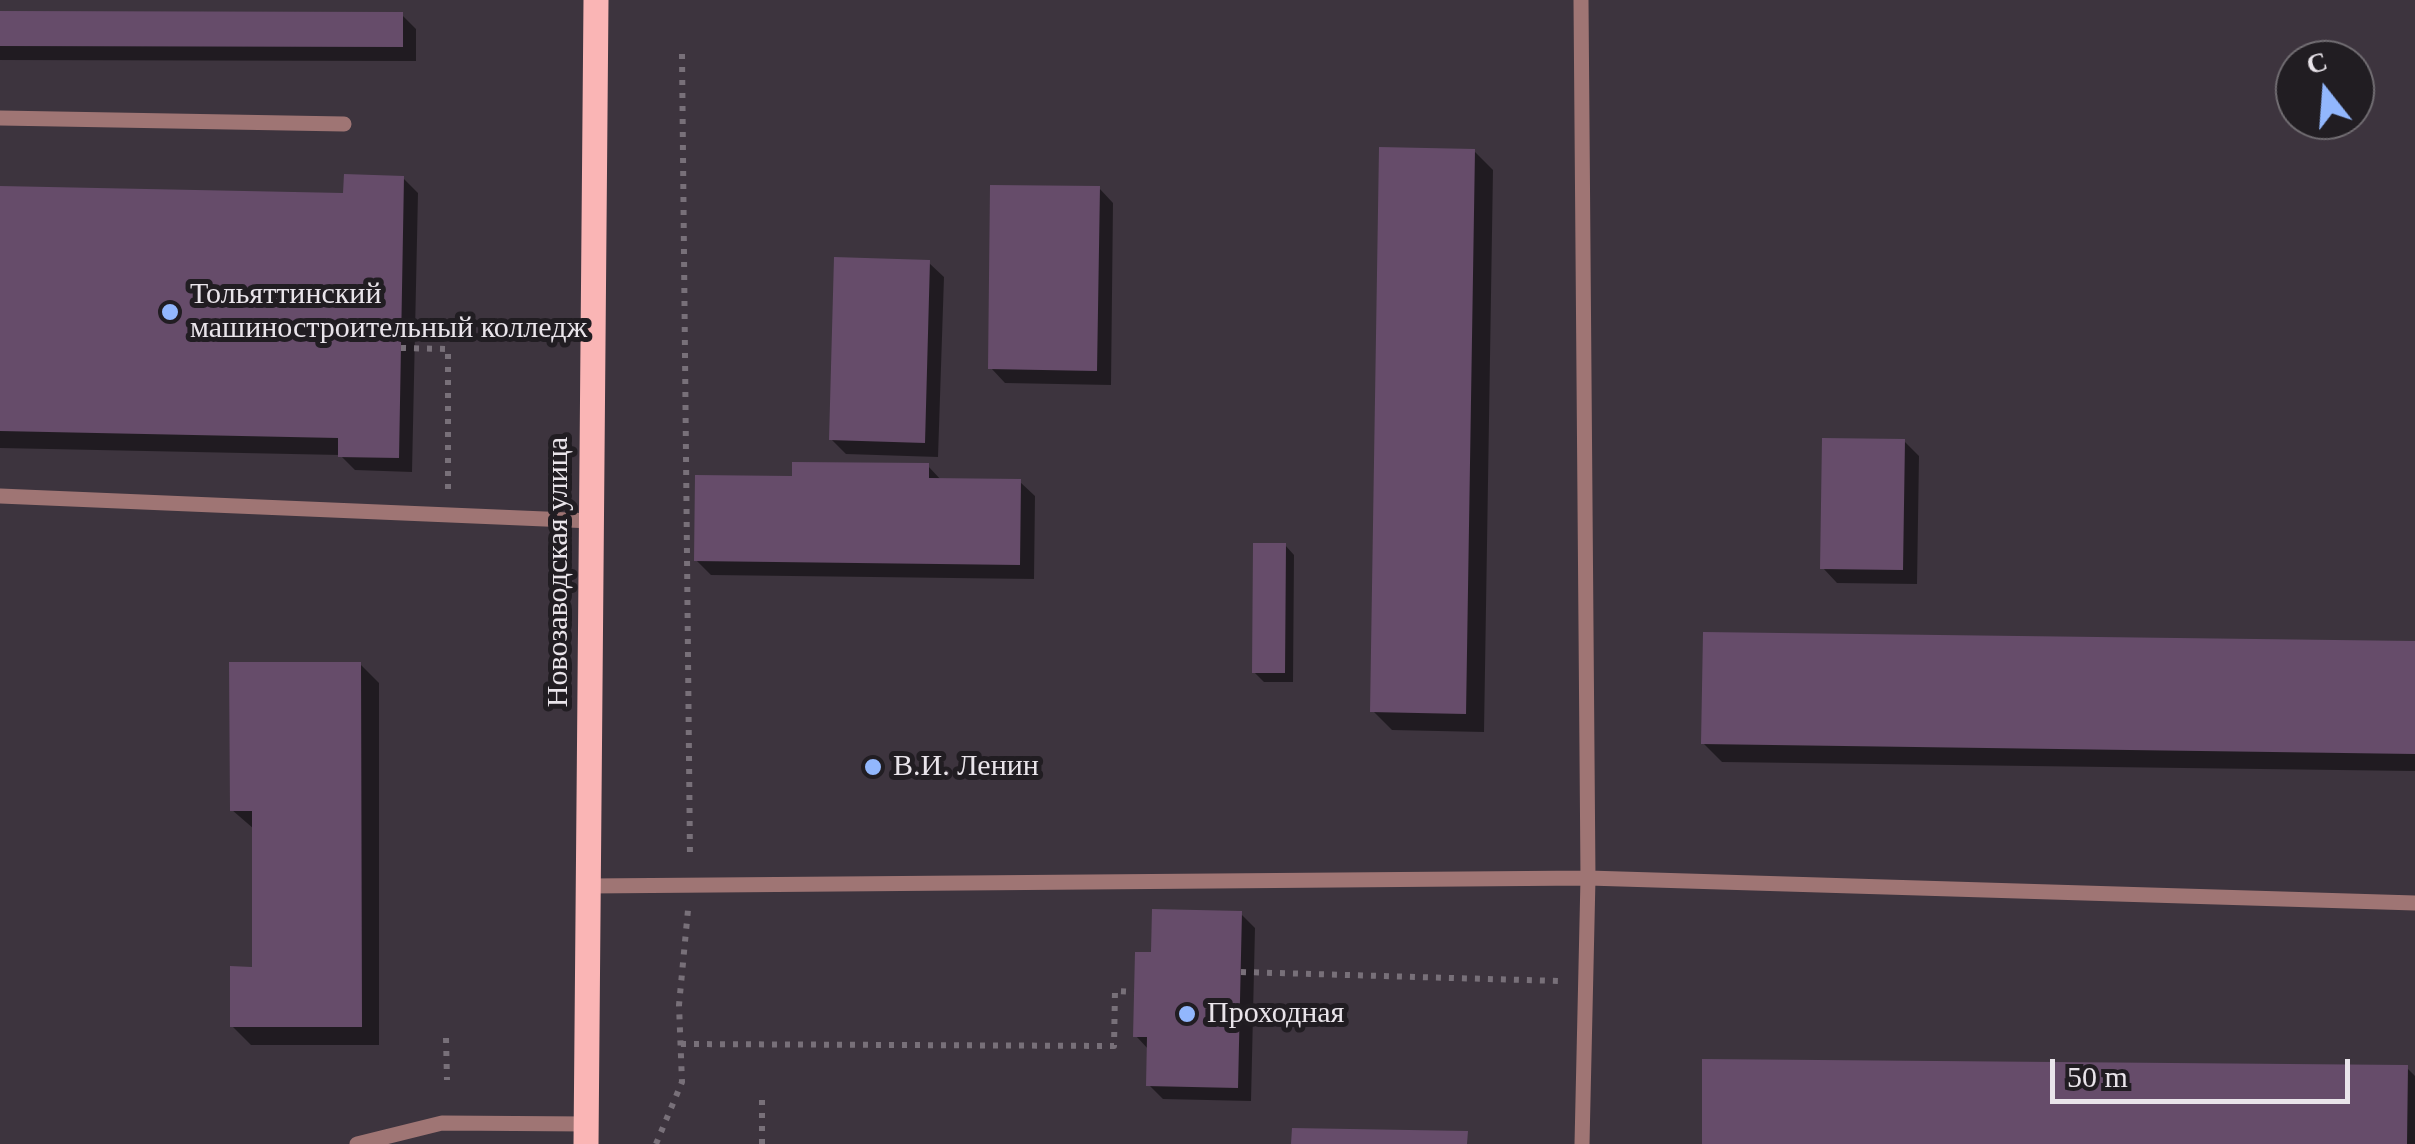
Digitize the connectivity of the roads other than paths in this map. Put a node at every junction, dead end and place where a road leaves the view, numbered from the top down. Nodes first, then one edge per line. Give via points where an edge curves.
1 (596, 0) edge
2 (1582, 0) edge
3 (0, 118) edge
4 (344, 124) dead end
5 (0, 496) edge
6 (592, 521) junction
7 (1588, 878) junction
8 (590, 886) junction
9 (2415, 904) edge
10 (587, 1134) edge
11 (357, 1144) edge
12 (1582, 1144) edge

1 - 6 main road, Новозаводская улица
2 - 7 lane
3 - 4 lane
5 - 6 lane
6 - 8 main road, Новозаводская улица
7 - 8 lane
7 - 9 lane
7 - 12 lane
8 - 10 main road, Новозаводская улица
10 - 11 lane via 442,1124

